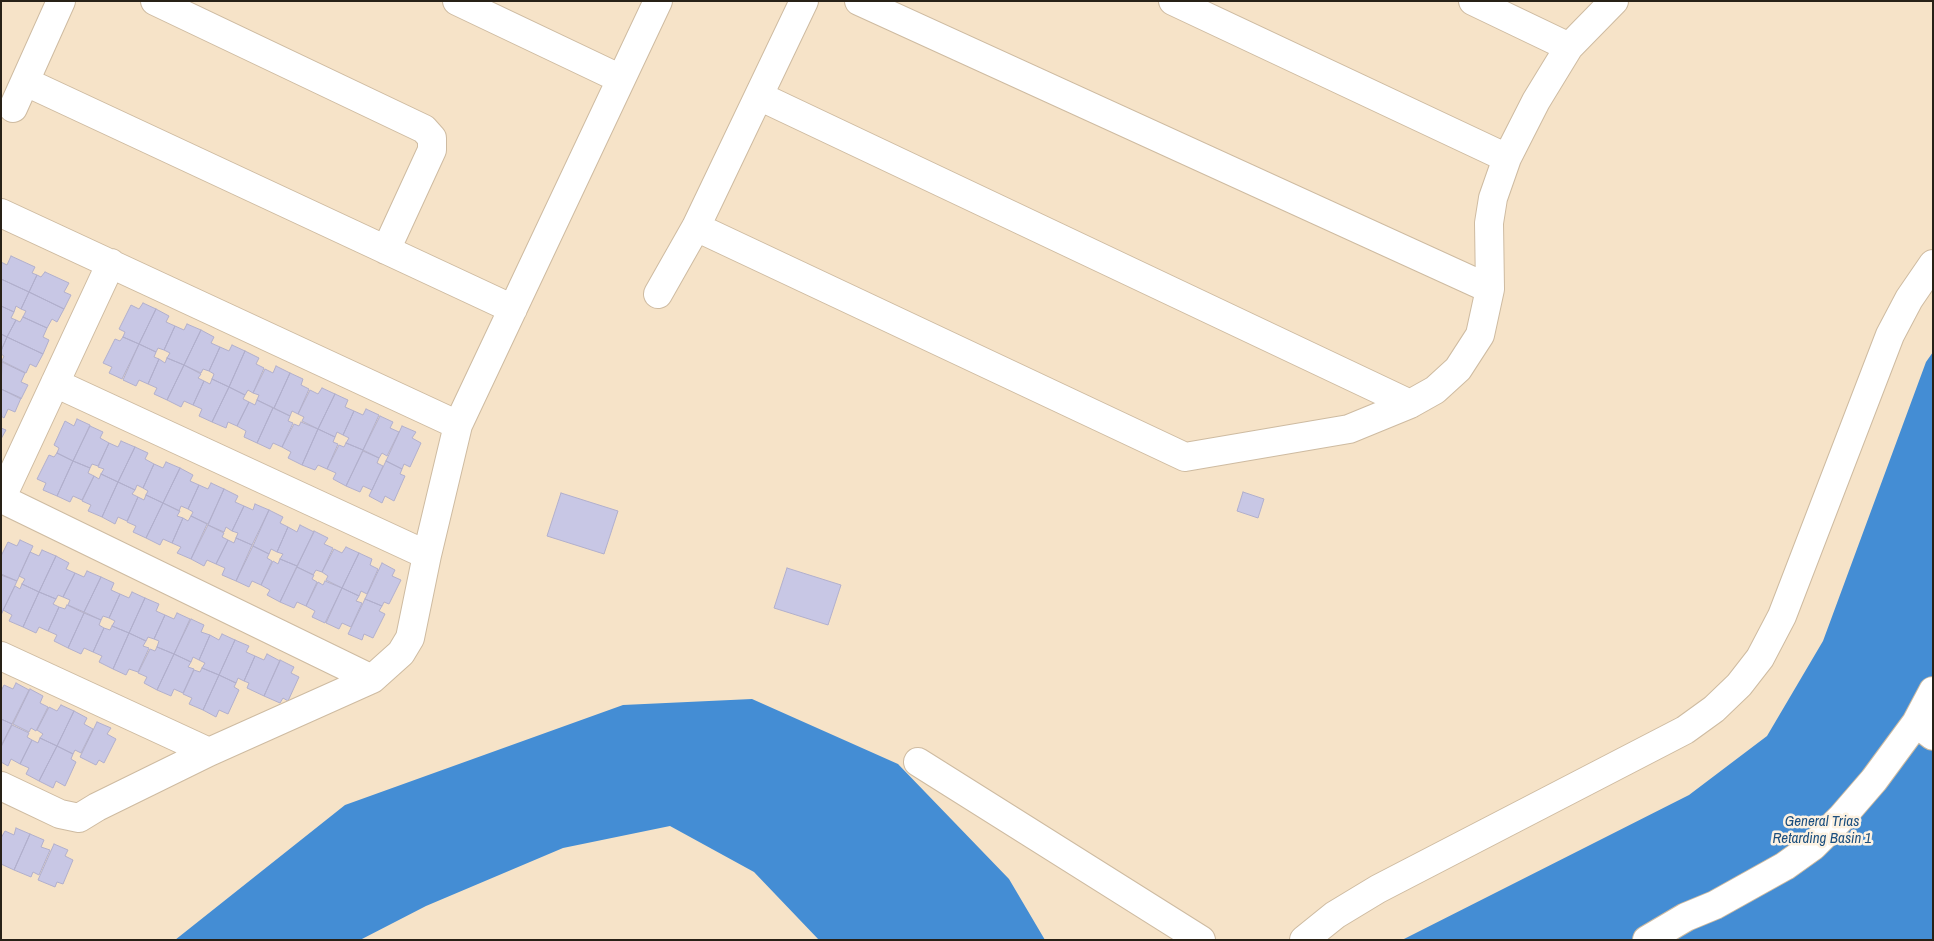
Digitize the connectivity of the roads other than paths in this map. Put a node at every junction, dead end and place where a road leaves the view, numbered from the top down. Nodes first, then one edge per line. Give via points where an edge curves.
1 (61, 1) edge
2 (155, 1) edge
3 (457, 1) edge
4 (658, 1) edge
5 (804, 1) edge
6 (859, 1) edge
7 (1173, 1) edge
8 (1473, 1) edge
9 (1614, 1) edge
10 (501, 11) edge
11 (1569, 47) junction
12 (621, 79) junction
13 (26, 82) junction
14 (759, 96) junction
15 (14, 108) dead end
16 (1507, 158) junction
17 (1, 213) edge
18 (696, 226) junction
19 (386, 250) junction
20 (111, 263) junction
21 (1933, 264) edge
22 (1490, 289) junction
23 (658, 294) dead end
24 (513, 309) junction
25 (55, 383) junction
26 (1410, 404) junction
27 (458, 424) junction
28 (1, 499) edge
29 (427, 555) junction
30 (1, 656) edge
31 (372, 679) junction
32 (1933, 691) edge
33 (1924, 730) edge
34 (209, 752) junction
35 (918, 762) dead end
36 (1, 786) edge
37 (1201, 940) edge
38 (1304, 940) edge
39 (1647, 940) edge

1 - 13 street
2 - 19 street via 424,129 432,138 432,150
3 - 10 street
4 - 12 street
5 - 14 street
6 - 22 street
7 - 16 street
8 - 11 street
9 - 11 street
10 - 12 street
11 - 16 street
12 - 24 street
13 - 15 street
13 - 19 street
14 - 18 street
14 - 26 street
16 - 22 street via 1493,198 1489,223
17 - 20 street
18 - 23 street
18 - 26 street via 1185,457 1348,429
19 - 24 street
20 - 25 street
20 - 27 street
21 - 38 street via 1890,335 1782,616 1760,658 1739,685 1685,730 1378,889
22 - 26 street via 1480,335 1458,369 1435,390
24 - 27 street
25 - 28 street
25 - 29 street
27 - 29 street
28 - 31 street
29 - 31 street via 410,638 401,653
30 - 34 street
31 - 34 street
32 - 33 street
33 - 39 street via 1813,846 1786,866
34 - 36 street via 79,818 60,814
35 - 37 street

